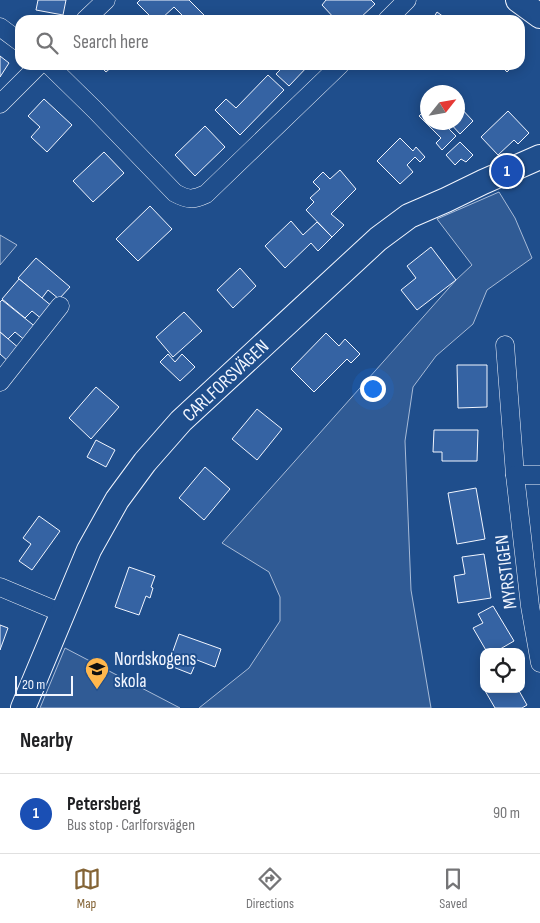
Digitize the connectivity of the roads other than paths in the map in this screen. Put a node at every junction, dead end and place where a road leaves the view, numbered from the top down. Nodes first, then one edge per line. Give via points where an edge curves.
1 (106, 0) edge
2 (407, 0) edge
3 (518, 0) edge
4 (90, 15) edge
5 (392, 15) edge
6 (540, 16) edge
7 (0, 27) edge
8 (15, 38) edge
9 (34, 70) edge
10 (54, 70) edge
11 (335, 70) edge
12 (0, 104) edge
13 (540, 157) edge
14 (60, 306) dead end
15 (504, 345) dead end
16 (0, 382) edge
17 (516, 475) junction
18 (540, 475) edge
19 (0, 587) edge
20 (62, 613) junction
21 (540, 663) edge
22 (23, 708) edge

1 - 4 street
2 - 5 street
3 - 6 street
7 - 8 street
9 - 12 street
10 - 11 street via 175,192 186,198 206,194
13 - 20 street, CARLFORSVÄGEN via 410,216 378,238 181,421 117,500 89,550
14 - 16 street
15 - 17 street, MYRSTIGEN
17 - 18 street
17 - 21 street, MYRSTIGEN via 530,606
19 - 20 street
20 - 22 street, CARLFORSVÄGEN

